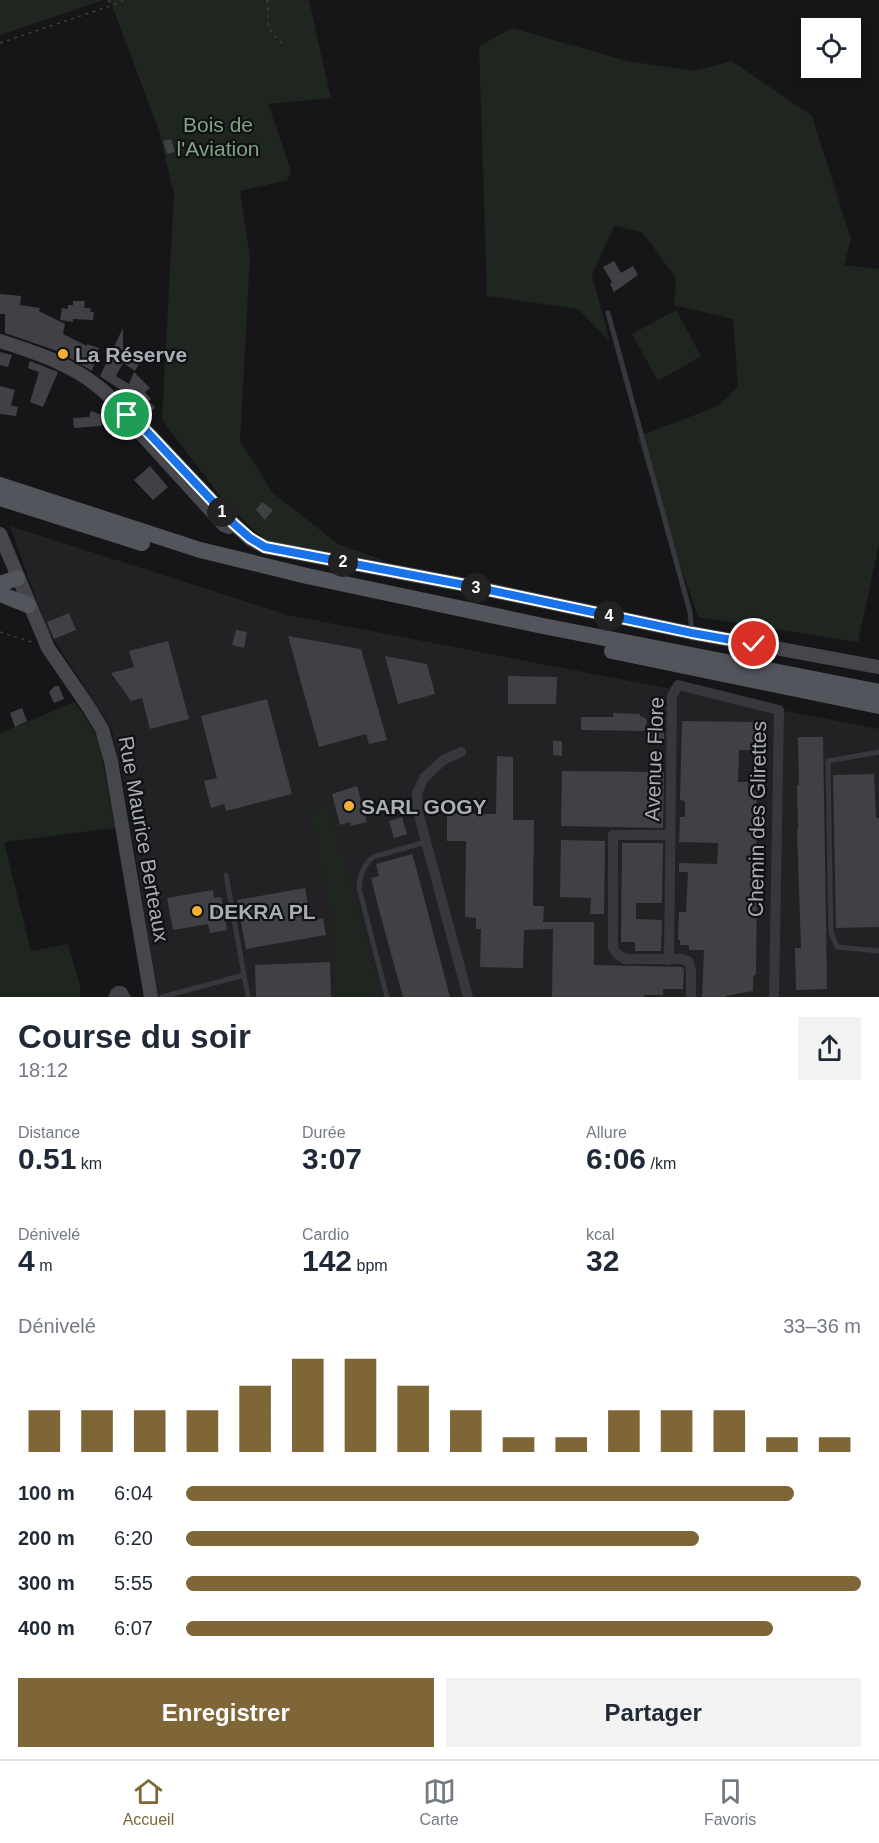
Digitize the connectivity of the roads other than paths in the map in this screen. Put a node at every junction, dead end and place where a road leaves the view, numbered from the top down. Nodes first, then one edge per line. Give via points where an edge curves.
1 (608, 313) dead end
2 (0, 341) edge
3 (0, 485) edge
4 (0, 498) edge
5 (0, 534) edge
6 (17, 578) junction
7 (0, 584) edge
8 (0, 594) edge
9 (28, 605) junction
10 (692, 633) junction
11 (879, 667) edge
12 (678, 685) joint
13 (879, 692) edge
14 (879, 706) edge
15 (461, 752) dead end
16 (879, 752) edge
17 (670, 836) junction
18 (426, 842) junction
19 (226, 875) dead end
20 (879, 951) edge
21 (669, 960) junction
22 (244, 975) junction
23 (151, 997) edge
24 (162, 997) edge
25 (248, 997) edge
26 (387, 997) edge
27 (468, 997) edge
28 (691, 997) edge
29 (774, 997) edge

1 - 10 lane via 690,612
2 - 10 street via 54,359 99,387 224,525 234,524 265,547
3 - 13 main road via 200,550 307,576
4 - 14 main road via 196,559 302,586
5 - 6 street, Rue Maurice Berteaux
6 - 7 main road
6 - 9 street, Rue Maurice Berteaux
8 - 9 main road
9 - 23 street, Rue Maurice Berteaux via 48,648 102,729 111,761
10 - 11 street
12 - 17 street, Avenue Flore via 672,696
12 - 29 street, Chemin des Glirettes via 779,710
15 - 18 street via 443,760 424,778 417,793
16 - 20 lane via 828,761 831,932 837,948
17 - 21 street, Avenue Flore
17 - 21 street, Avenue Flore via 614,835 613,948 625,959
18 - 26 lane via 373,857 360,876 358,888
18 - 27 street
19 - 22 lane
21 - 28 street, Avenue Flore via 681,959 690,964
22 - 24 lane
22 - 25 lane

